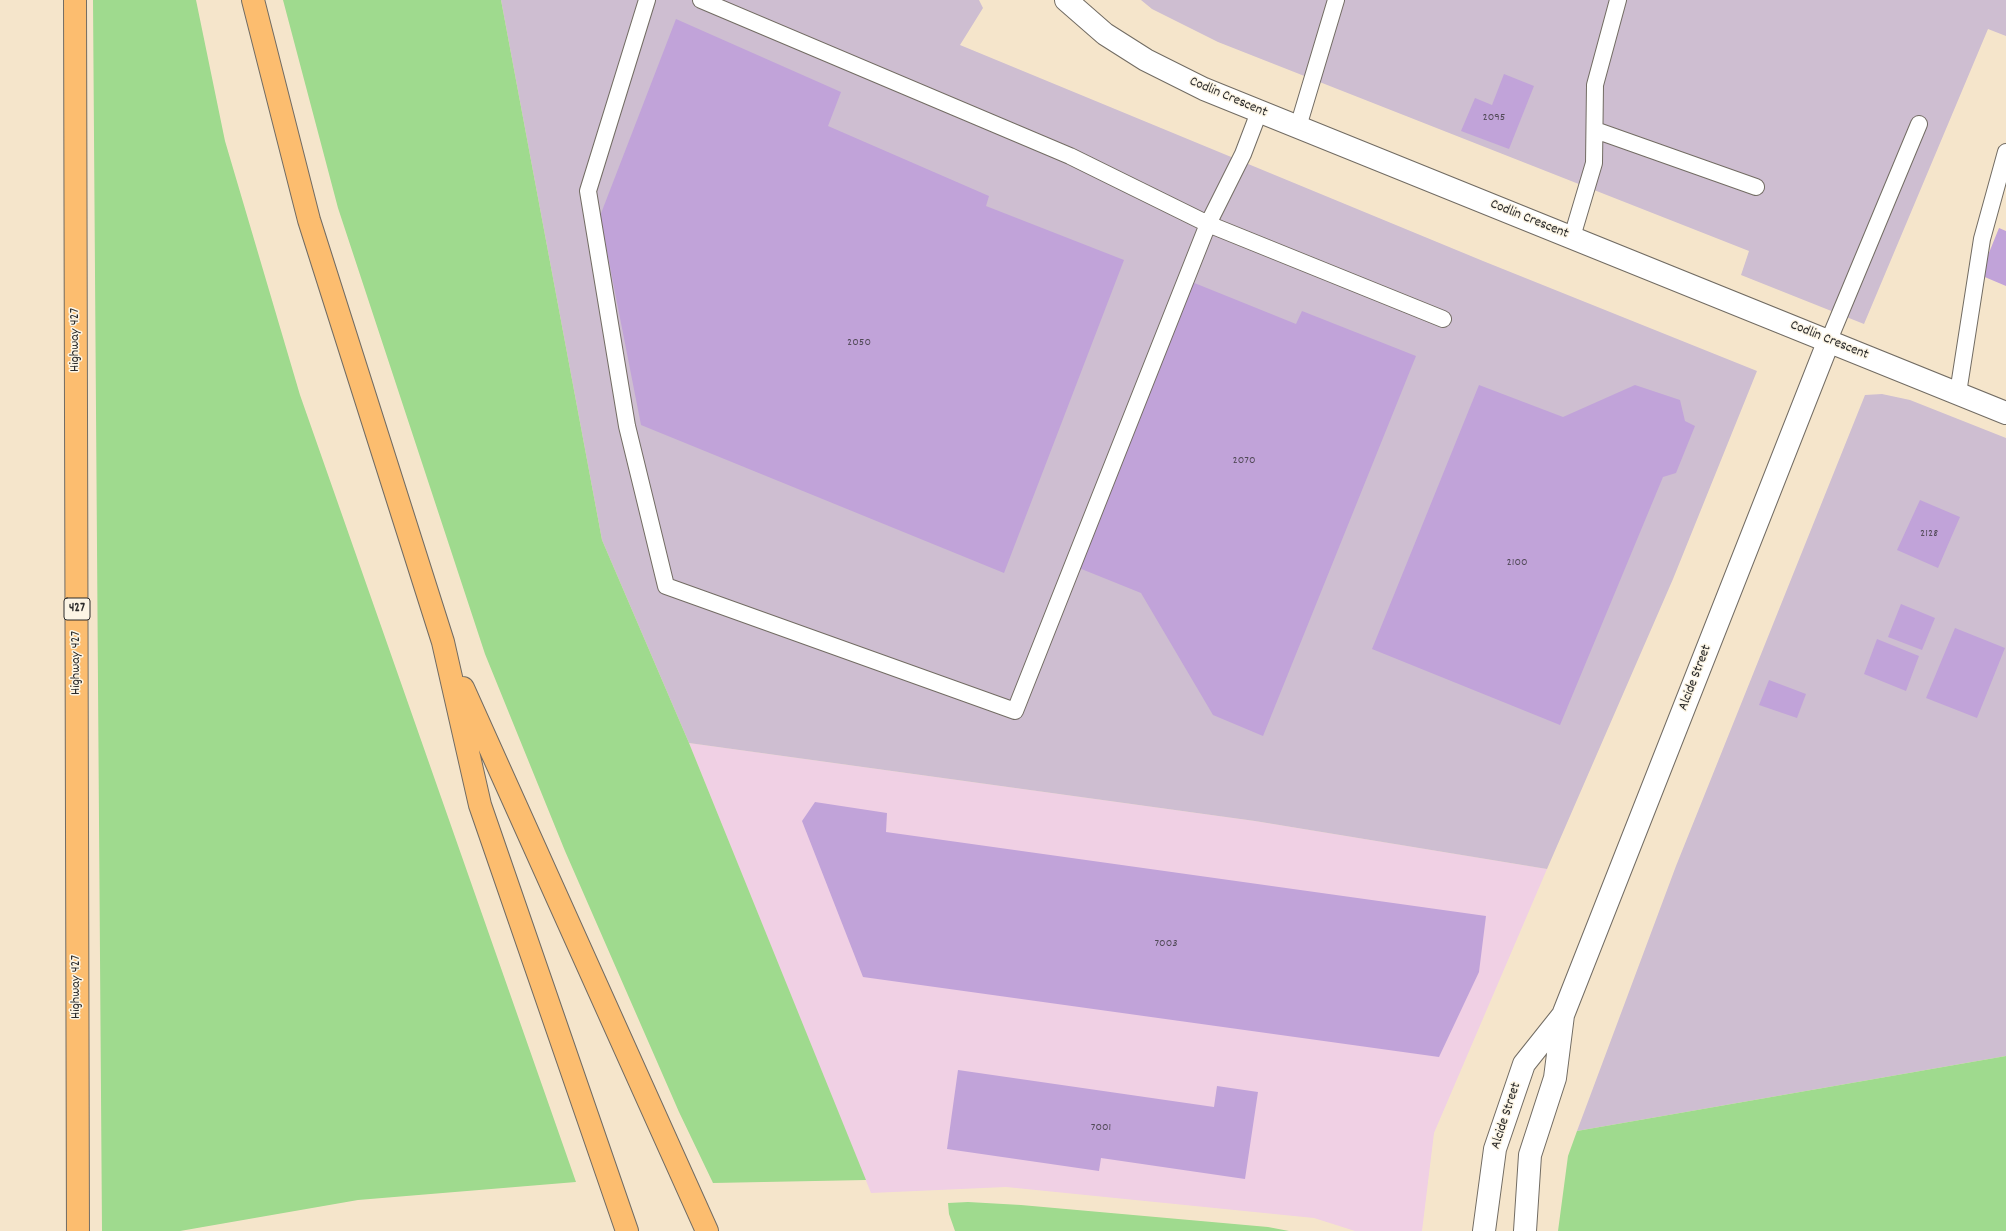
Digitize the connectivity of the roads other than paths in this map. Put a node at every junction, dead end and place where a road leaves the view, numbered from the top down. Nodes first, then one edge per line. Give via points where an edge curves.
1 (75, 0) edge
2 (253, 0) edge
3 (647, 0) edge
4 (701, 0) edge
5 (1066, 0) edge
6 (1336, 0) edge
7 (1618, 0) edge
8 (1260, 112) junction
9 (1919, 124) dead end
10 (1298, 127) junction
11 (1595, 130) junction
12 (2006, 152) edge
13 (1756, 187) dead end
14 (1208, 224) junction
15 (1572, 237) junction
16 (1443, 320) dead end
17 (1829, 340) junction
18 (1958, 393) junction
19 (2006, 413) edge
20 (443, 642) junction
21 (1563, 1015) junction
22 (78, 1224) edge
23 (627, 1231) edge
24 (707, 1231) edge
25 (1484, 1231) edge
26 (1525, 1231) edge

1 - 22 highway, Highway 427 / 427
2 - 20 highway via 308,220
3 - 14 lane via 588,191 627,426 666,586 1015,711
4 - 14 lane via 1070,156
5 - 8 street, Codlin Crescent via 1105,34 1146,60 1204,89
6 - 10 lane
7 - 11 lane via 1594,85
8 - 10 street, Codlin Crescent
8 - 14 lane via 1243,154
9 - 17 lane
10 - 15 street, Codlin Crescent
11 - 13 lane
11 - 15 lane via 1594,163
12 - 18 lane via 1982,239
14 - 16 lane
15 - 17 street, Codlin Crescent
17 - 18 street, Codlin Crescent
17 - 21 street, Alcide Street
18 - 19 street, Codlin Crescent
20 - 23 highway via 480,804
20 - 24 highway
21 - 25 street, Alcide Street via 1524,1064 1495,1149
21 - 26 street, Alcide Street via 1555,1078 1530,1155

